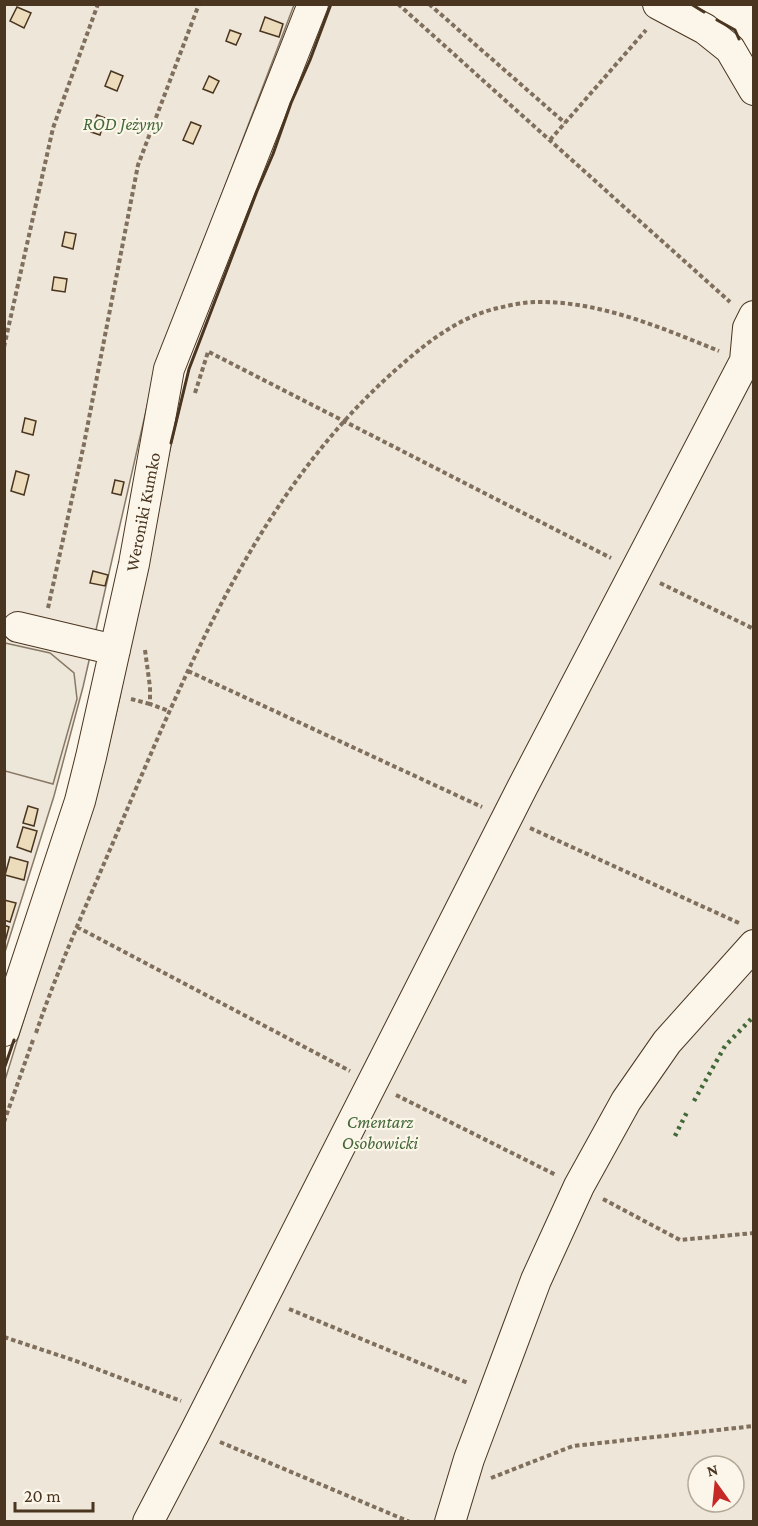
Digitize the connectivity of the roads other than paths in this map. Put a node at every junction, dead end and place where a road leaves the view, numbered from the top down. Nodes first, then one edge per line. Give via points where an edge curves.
1 (314, 4) edge
2 (662, 6) edge
3 (753, 90) edge
4 (744, 312) edge
5 (749, 364) edge
6 (30, 629) road end
7 (114, 650) junction
8 (748, 935) edge
9 (4, 1031) edge
10 (148, 1521) edge
11 (450, 1521) edge

1 - 7 lane, Weroniki Kumko via 169,369 134,564
2 - 3 lane via 705,29 730,49
4 - 5 lane
5 - 10 lane via 635,570
6 - 7 lane
7 - 9 lane, Weroniki Kumko via 80,801
8 - 11 lane via 626,1101 579,1186 536,1280

